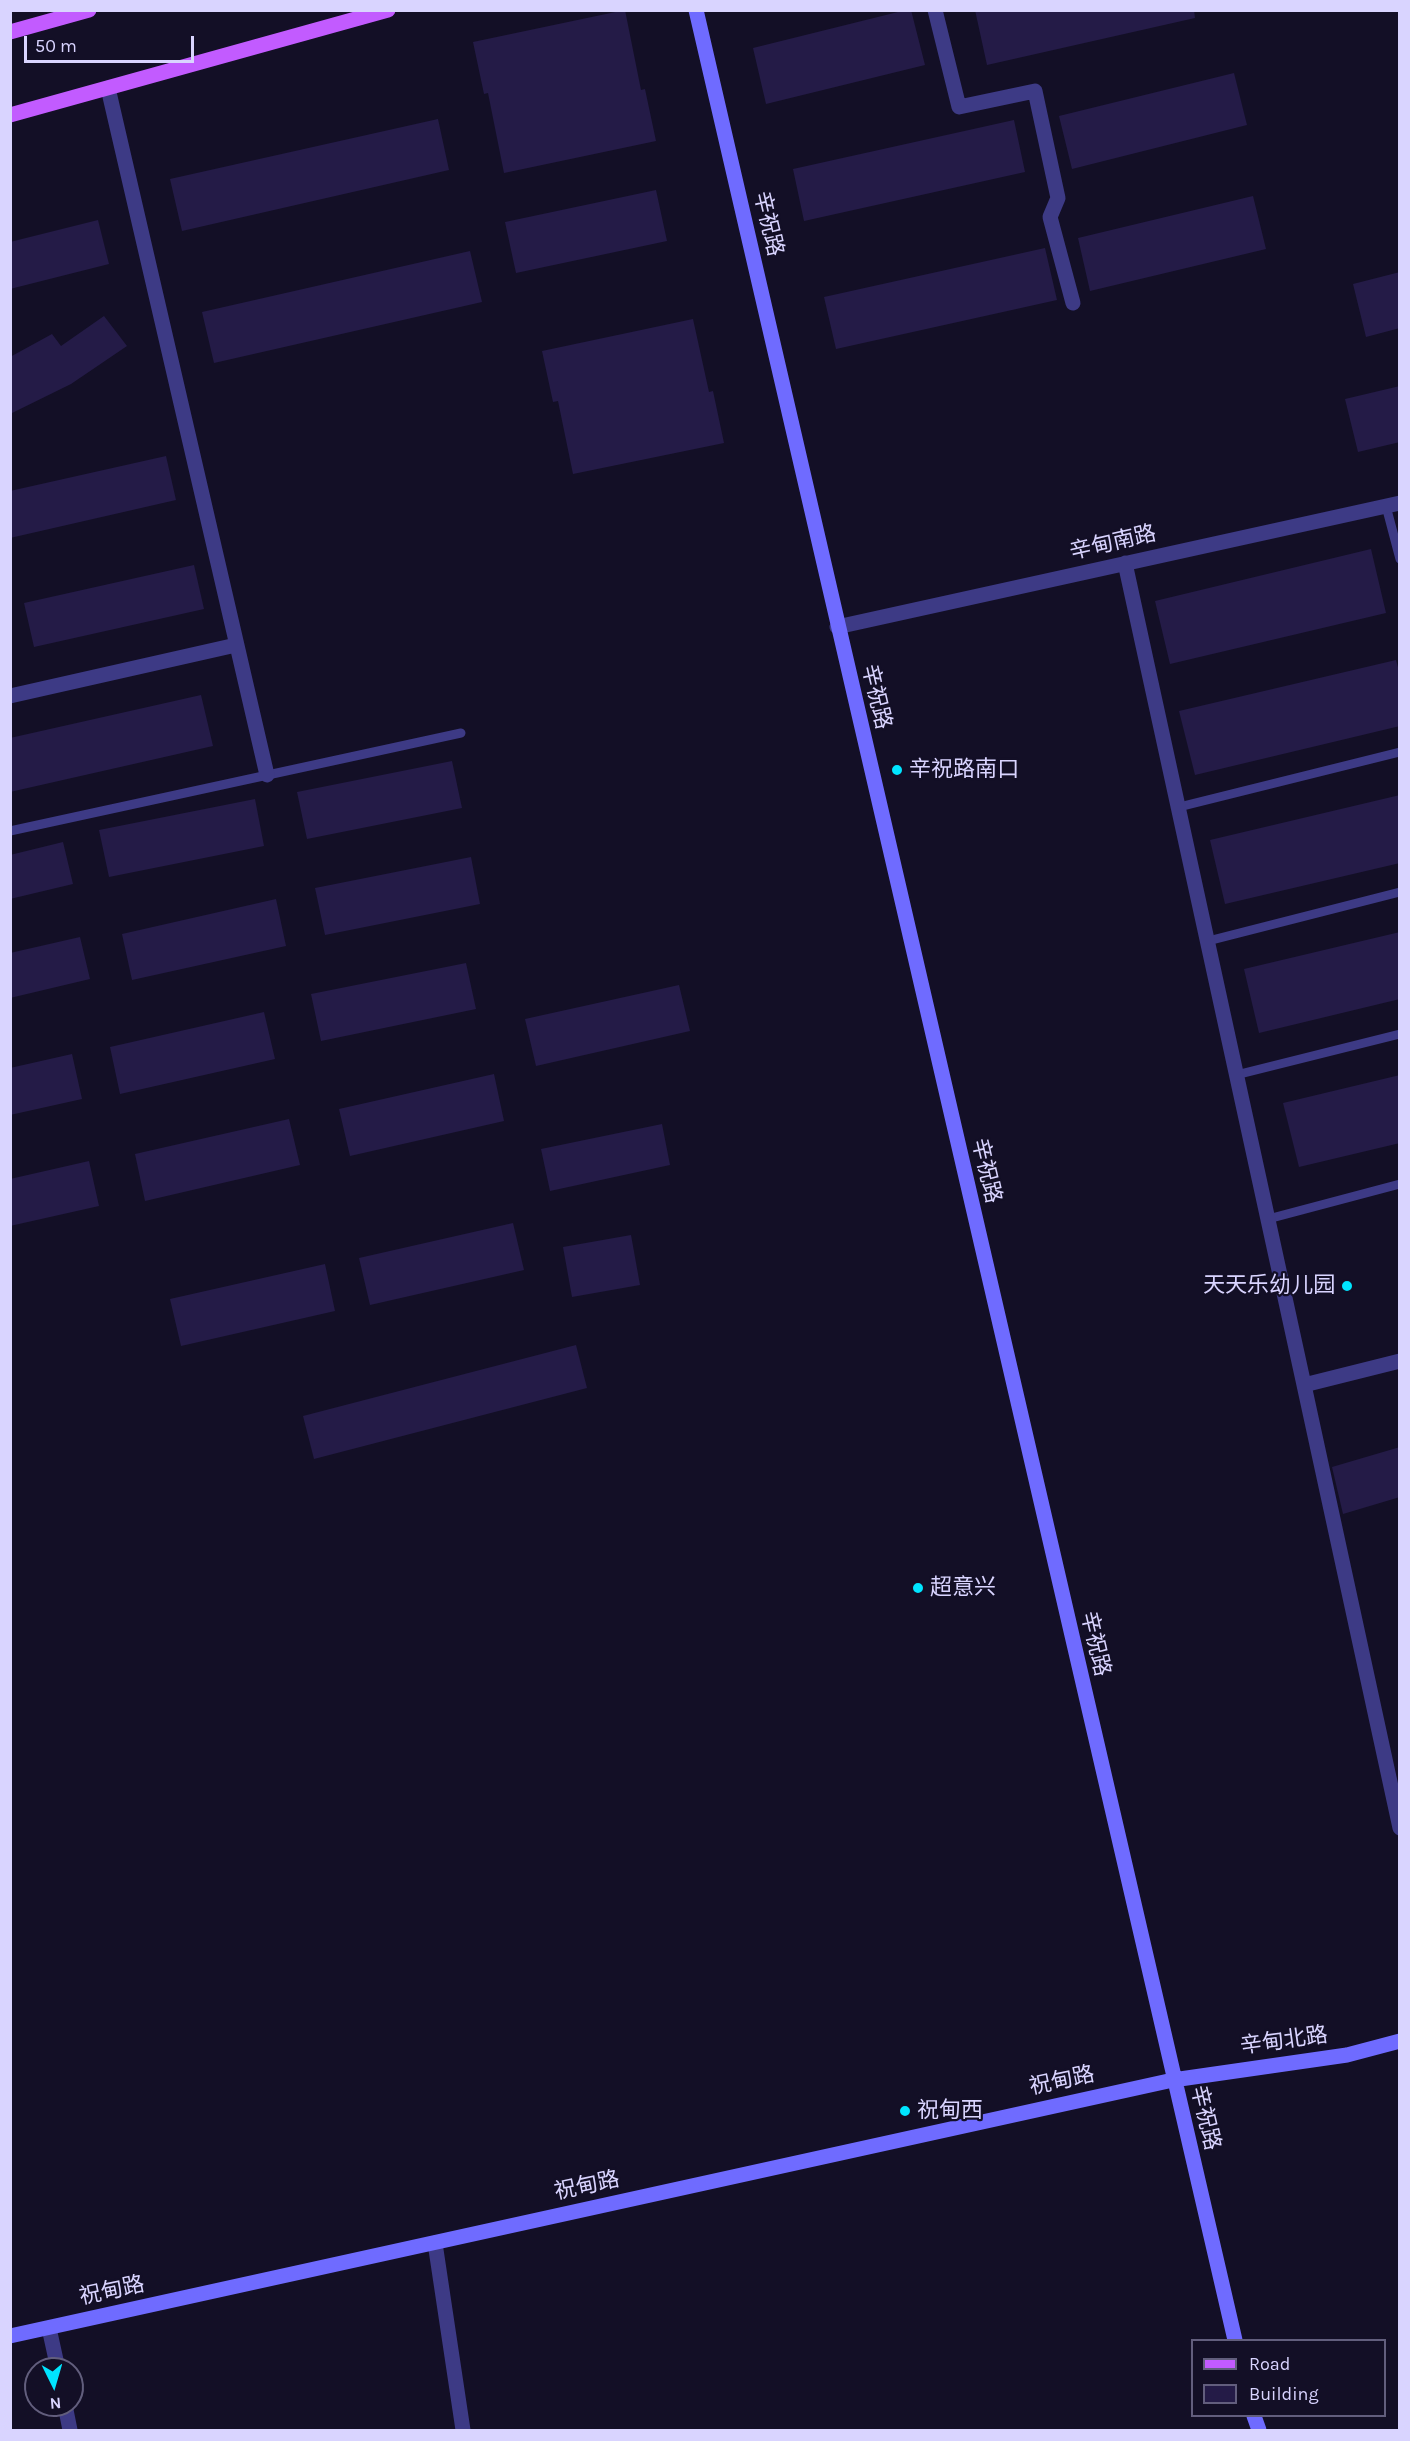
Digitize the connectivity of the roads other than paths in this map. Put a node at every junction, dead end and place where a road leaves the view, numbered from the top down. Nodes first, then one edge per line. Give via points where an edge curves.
1 (89, 10) edge
2 (388, 10) edge
3 (696, 10) edge
4 (935, 10) edge
5 (10, 32) edge
6 (108, 88) junction
7 (10, 115) edge
8 (1073, 303) dead end
9 (1393, 504) edge
10 (1400, 559) edge
11 (1125, 563) junction
12 (837, 627) junction
13 (236, 645) junction
14 (10, 696) edge
15 (461, 733) dead end
16 (1400, 752) edge
17 (267, 775) junction
18 (1179, 807) junction
19 (10, 831) edge
20 (1400, 892) edge
21 (1208, 941) junction
22 (1400, 1034) edge
23 (1236, 1075) junction
24 (1400, 1184) edge
25 (1268, 1219) junction
26 (1400, 1361) edge
27 (1304, 1385) junction
28 (1400, 1828) edge
29 (1400, 2041) edge
30 (1173, 2080) junction
31 (435, 2243) junction
32 (49, 2328) junction
33 (10, 2336) edge
34 (1235, 2339) edge
35 (55, 2357) edge
36 (463, 2430) edge

1 - 5 main road
2 - 6 main road
3 - 12 main road, 辛祝路
4 - 8 street via 959,107 1035,91 1058,198 1050,217
6 - 7 main road
6 - 13 street
9 - 10 lane
9 - 11 street, 辛甸南路
11 - 12 street, 辛甸南路
11 - 18 street
12 - 30 main road, 辛祝路
13 - 14 street
13 - 17 street
15 - 17 lane
16 - 18 lane
17 - 19 lane
18 - 21 street
20 - 21 lane
21 - 23 street
22 - 23 lane
23 - 25 street
24 - 25 lane
25 - 27 street
26 - 27 street
27 - 28 street
29 - 30 main road, 辛甸北路 via 1347,2055
30 - 31 main road, 祝甸路
30 - 34 main road, 辛祝路
31 - 32 main road, 祝甸路
31 - 36 street
32 - 33 main road, 祝甸路
32 - 35 street

